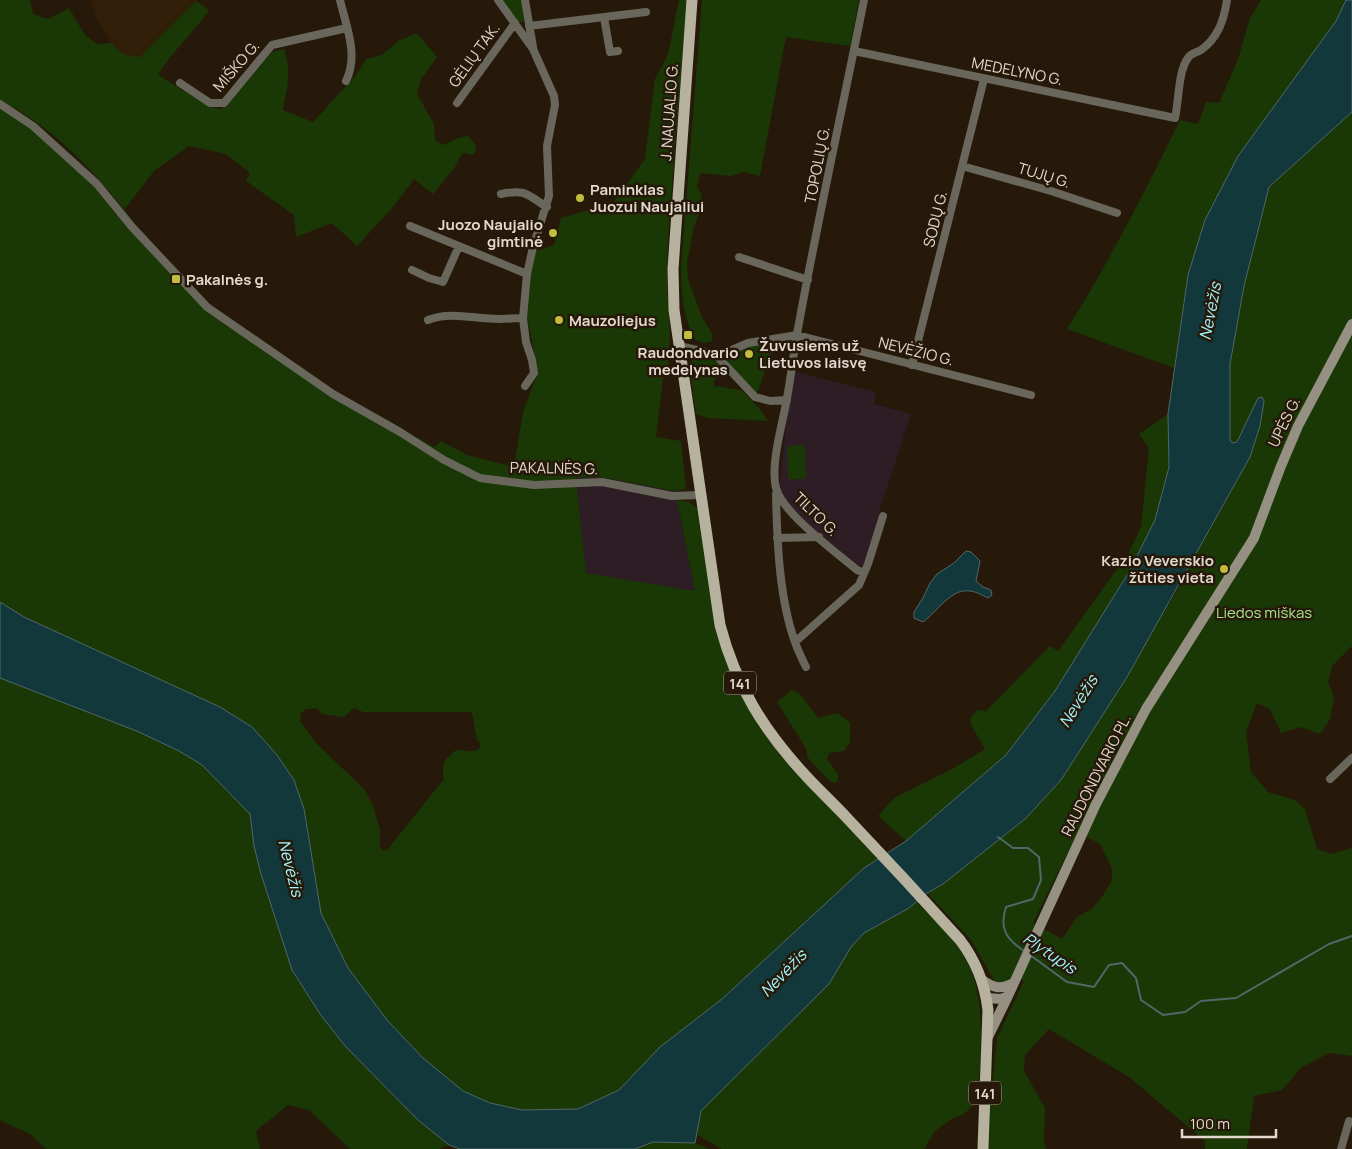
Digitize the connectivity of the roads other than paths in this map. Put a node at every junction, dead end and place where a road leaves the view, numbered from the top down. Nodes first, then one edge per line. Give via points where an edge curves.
1 (340, 0) edge
2 (498, 0) edge
3 (526, 0) edge
4 (692, 0) edge
5 (864, 0) edge
6 (1227, 0) edge
7 (646, 12) dead end
8 (604, 17) junction
9 (515, 23) junction
10 (530, 26) junction
11 (347, 28) junction
12 (533, 48) junction
13 (618, 51) dead end
14 (854, 51) junction
15 (984, 79) junction
16 (346, 80) dead end
17 (180, 83) dead end
18 (457, 103) dead end
19 (0, 104) edge
20 (962, 166) junction
21 (501, 194) dead end
22 (547, 206) junction
23 (1117, 213) dead end
24 (410, 226) dead end
25 (459, 246) junction
26 (740, 257) dead end
27 (412, 270) dead end
28 (527, 274) junction
29 (808, 280) junction
30 (523, 318) junction
31 (428, 320) dead end
32 (1352, 324) edge
33 (797, 336) junction
34 (679, 346) junction
35 (716, 354) junction
36 (912, 365) junction
37 (525, 386) dead end
38 (1030, 395) dead end
39 (787, 400) junction
40 (776, 489) junction
41 (700, 495) junction
42 (883, 516) dead end
43 (819, 537) junction
44 (777, 538) junction
45 (1254, 538) joint
46 (864, 573) junction
47 (795, 642) junction
48 (806, 667) dead end
49 (1352, 758) edge
50 (1330, 779) dead end
51 (981, 979) junction
52 (1014, 983) junction
53 (996, 988) junction
54 (1008, 996) junction
55 (987, 998) junction
56 (988, 1037) junction
57 (1352, 1122) edge
58 (983, 1149) edge
59 (1341, 1149) edge

1 - 11 street
2 - 9 street
3 - 10 street
4 - 34 main road, J. NAUJALIO G. / 141 via 672,276
5 - 14 street, TOPOLIŲ G.
6 - 15 street, MEDELYNO G. via 1216,34 1186,60 1175,118
7 - 8 street
8 - 10 street
8 - 13 street via 610,52
9 - 12 street
9 - 18 street, GĖLIŲ TAK.
10 - 12 street
11 - 16 street via 353,61
11 - 17 street, MIŠKO G. via 272,45 224,103 210,103
12 - 22 street via 555,104 547,146 550,187
14 - 15 street, MEDELYNO G.
14 - 29 street, TOPOLIŲ G.
15 - 20 street, SODŲ G.
19 - 41 street, PAKALNĖS G. via 33,126 97,184 132,227 207,307 332,394 444,460 480,478 534,485 602,482 672,496
20 - 23 street, TUJŲ G. via 1051,190
20 - 36 street, SODŲ G.
21 - 22 street via 523,191
22 - 28 street
24 - 25 street
25 - 27 street via 443,282
25 - 28 street
26 - 29 street
28 - 30 street
29 - 33 street, TOPOLIŲ G.
30 - 31 street via 450,315
30 - 37 street via 534,373
32 - 45 main road, UPĖS G. via 1298,426
33 - 35 street, NEVĖŽIO G. via 748,342
33 - 36 street, NEVĖŽIO G.
33 - 39 street, TILTO G.
34 - 35 street
34 - 41 main road, J. NAUJALIO G. / 141
35 - 39 street via 755,397 770,401
36 - 38 street, NEVĖŽIO G.
39 - 40 street, TILTO G. via 775,471
40 - 43 street, TILTO G. via 792,514
40 - 44 street
41 - 51 main road, 141 via 720,625 738,681 756,714 807,777 967,948
42 - 46 street
43 - 44 street
43 - 46 street, TILTO G.
44 - 47 street via 786,605
45 - 52 main road, RAUDONDVARIO PL. via 1146,709 1096,804
46 - 47 street via 859,585
47 - 48 street
49 - 50 street
51 - 53 main road
51 - 55 main road, 141
52 - 53 main road
52 - 54 main road, RAUDONDVARIO PL.
53 - 55 main road
54 - 55 main road
54 - 56 main road, RAUDONDVARIO PL.
55 - 56 main road, RAUDONDVARIO PL. / 141
56 - 58 main road, RAUDONDVARIO PL. / 141
57 - 59 street via 1349,1121

